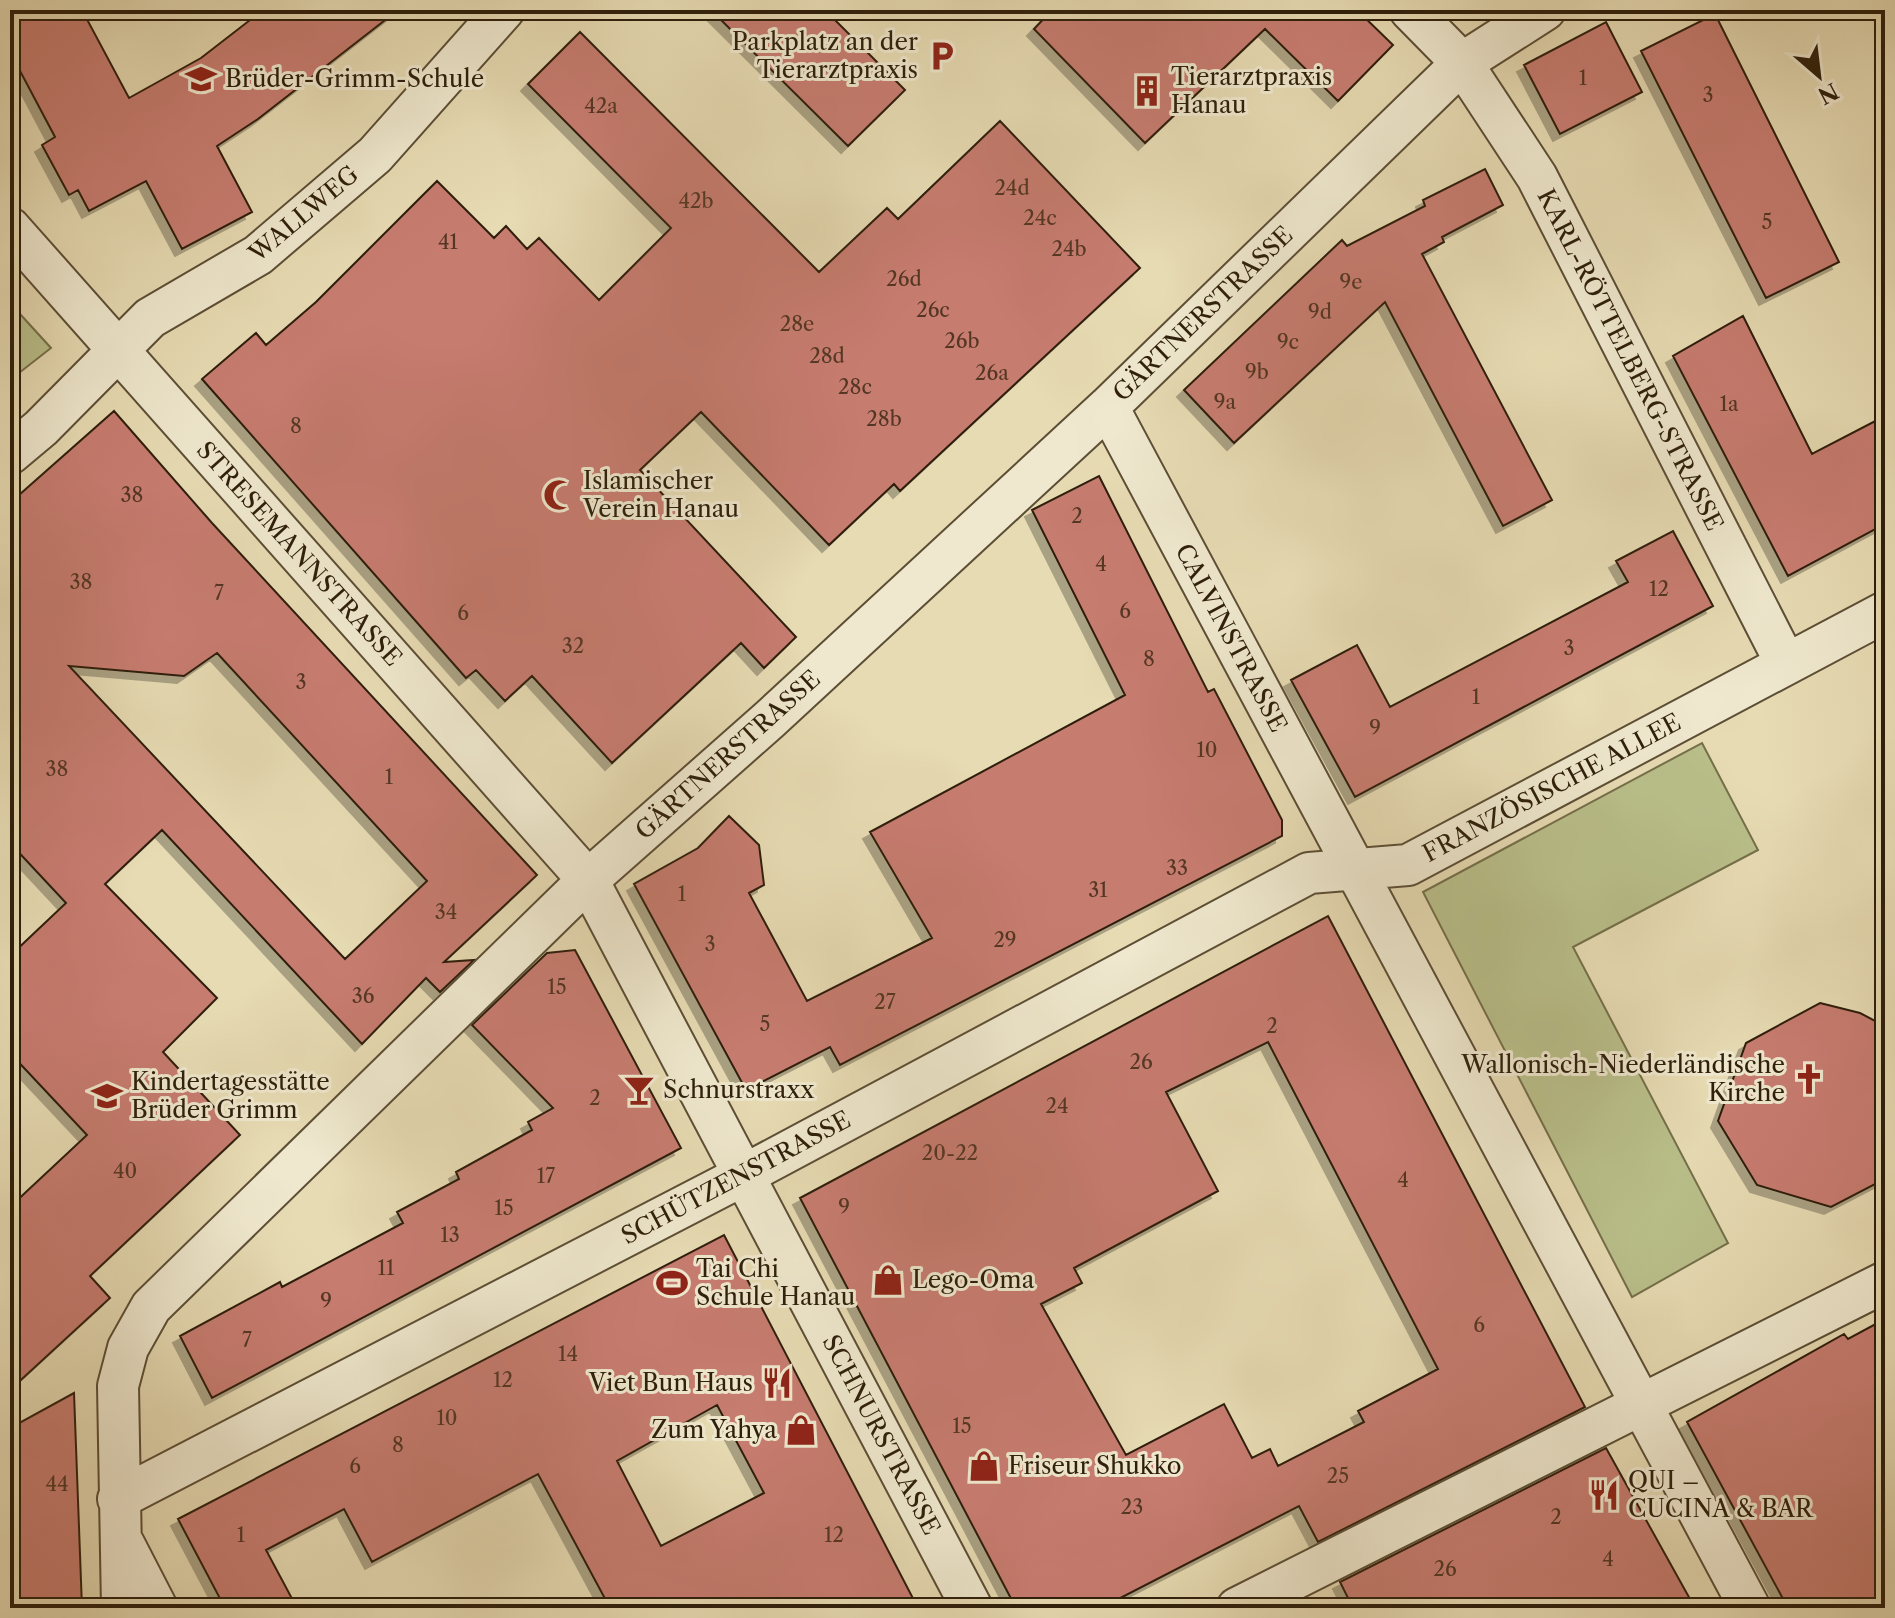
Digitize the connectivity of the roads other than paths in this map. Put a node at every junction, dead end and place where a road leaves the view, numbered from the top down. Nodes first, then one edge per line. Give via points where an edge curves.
1 (504, 10) edge
2 (1410, 10) edge
3 (1545, 10) edge
4 (1462, 63) junction
5 (10, 228) edge
6 (118, 350) junction
7 (1108, 407) junction
8 (10, 454) edge
9 (1885, 612) edge
10 (1786, 664) junction
11 (1355, 868) junction
12 (588, 880) junction
13 (744, 1175) junction
14 (1885, 1282) edge
15 (1640, 1405) junction
16 (119, 1518) junction
17 (122, 1608) edge
18 (157, 1608) edge
19 (972, 1608) edge
20 (1237, 1608) edge
21 (1750, 1608) edge

1 - 6 street, WALLWEG via 375,155 329,196 258,255 150,318
2 - 4 street, KARL-RÖTTELBERG-STRASSE
3 - 4 street, GÄRTNERSTRASSE
4 - 7 street, GÄRTNERSTRASSE
4 - 10 street, KARL-RÖTTELBERG-STRASSE via 1537,177
5 - 6 street, STRESEMANNSTRASSE
6 - 8 street, WALLWEG
6 - 12 street, STRESEMANNSTRASSE
7 - 11 street, CALVINSTRASSE
7 - 12 street, GÄRTNERSTRASSE
9 - 10 street, FRANZÖSISCHE ALLEE
10 - 11 street, FRANZÖSISCHE ALLEE via 1408,865
11 - 13 street, SCHÜTZENSTRASSE via 1309,873
11 - 15 street
12 - 13 street, SCHNURSTRASSE
12 - 16 street, GÄRTNERSTRASSE via 151,1307 128,1348 118,1386
13 - 16 street, SCHÜTZENSTRASSE
13 - 19 street, SCHNURSTRASSE
14 - 15 street
15 - 20 street
15 - 21 street
16 - 17 street, GÄRTNERSTRASSE
16 - 18 street

